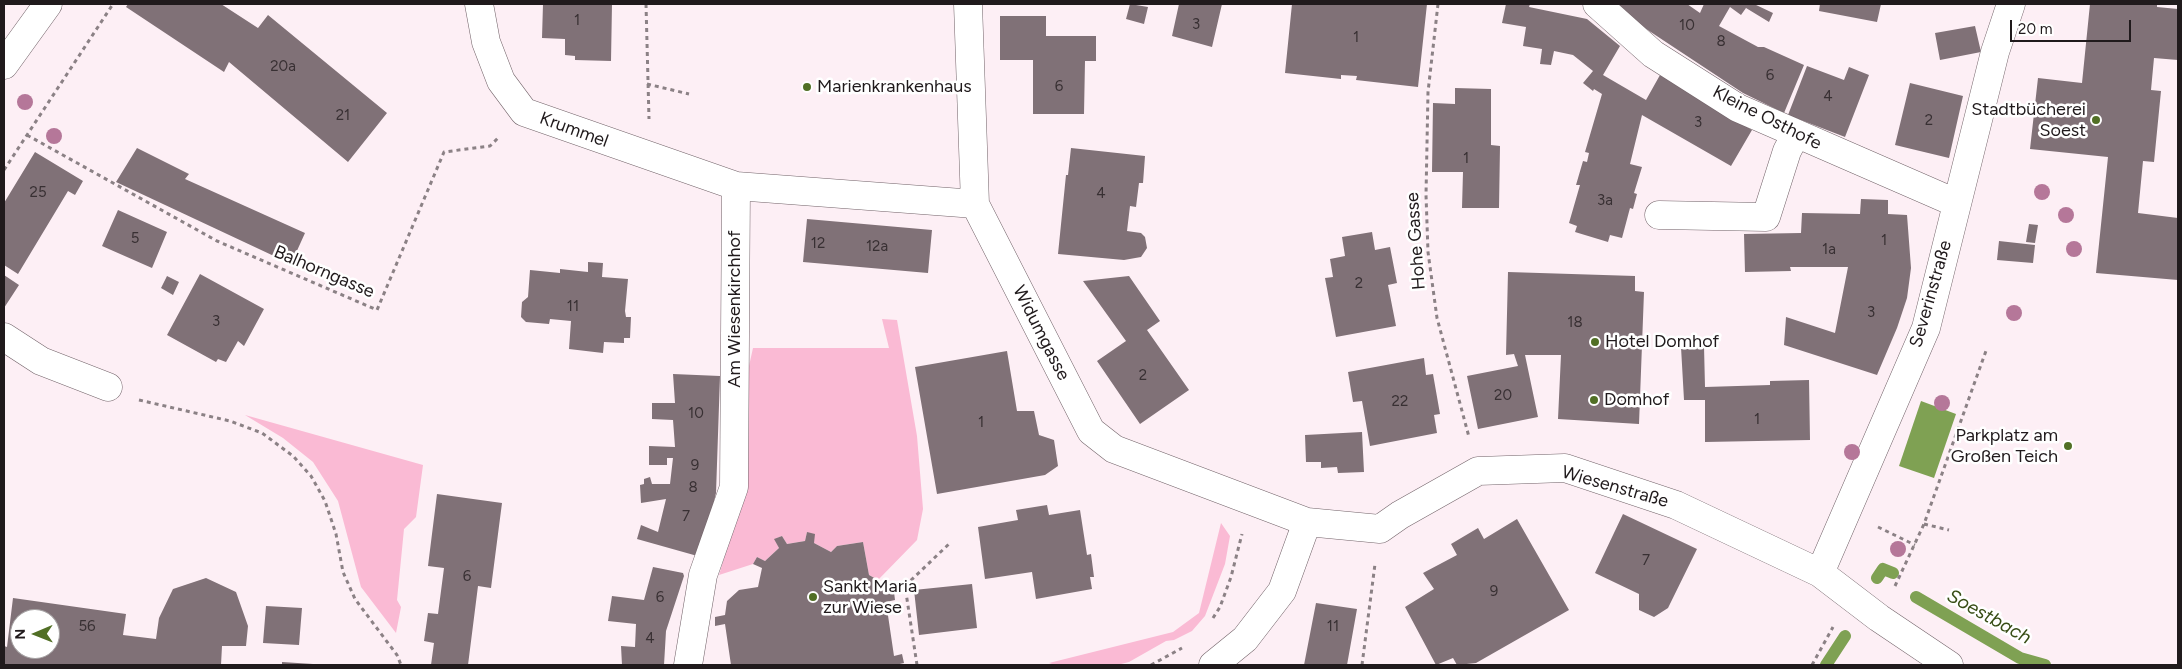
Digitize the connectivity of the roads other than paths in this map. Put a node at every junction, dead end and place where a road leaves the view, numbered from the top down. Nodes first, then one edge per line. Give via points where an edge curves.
1 (48, 4) edge
2 (479, 4) edge
3 (968, 4) edge
4 (1597, 4) edge
5 (2011, 4) edge
6 (4, 65) edge
7 (1796, 134) junction
8 (736, 186) junction
9 (1956, 203) junction
10 (975, 204) junction
11 (1659, 215) dead end
12 (4, 336) edge
13 (108, 387) road end
14 (1308, 522) junction
15 (1820, 573) junction
16 (688, 665) edge
17 (1213, 665) edge
18 (1949, 665) edge

1 - 6 street
2 - 8 street, Krummel via 486,42 500,81 524,112
3 - 10 street, Widumgasse
4 - 7 street, Kleine Osthofe via 1653,54 1738,108
5 - 9 street, Severinstraße via 1995,52
7 - 9 street, Kleine Osthofe
7 - 11 street via 1787,151 1766,217
8 - 10 street
8 - 16 street, Am Wiesenkirchhof via 734,487 703,575
9 - 15 street, Severinstraße via 1926,328
10 - 14 street, Widumgasse via 1091,430 1114,449
12 - 13 street via 42,361
14 - 15 street, Wiesenstraße via 1380,529 1478,471 1565,468 1676,505
14 - 17 street via 1282,591 1245,639
15 - 18 street, Wiesenstraße

